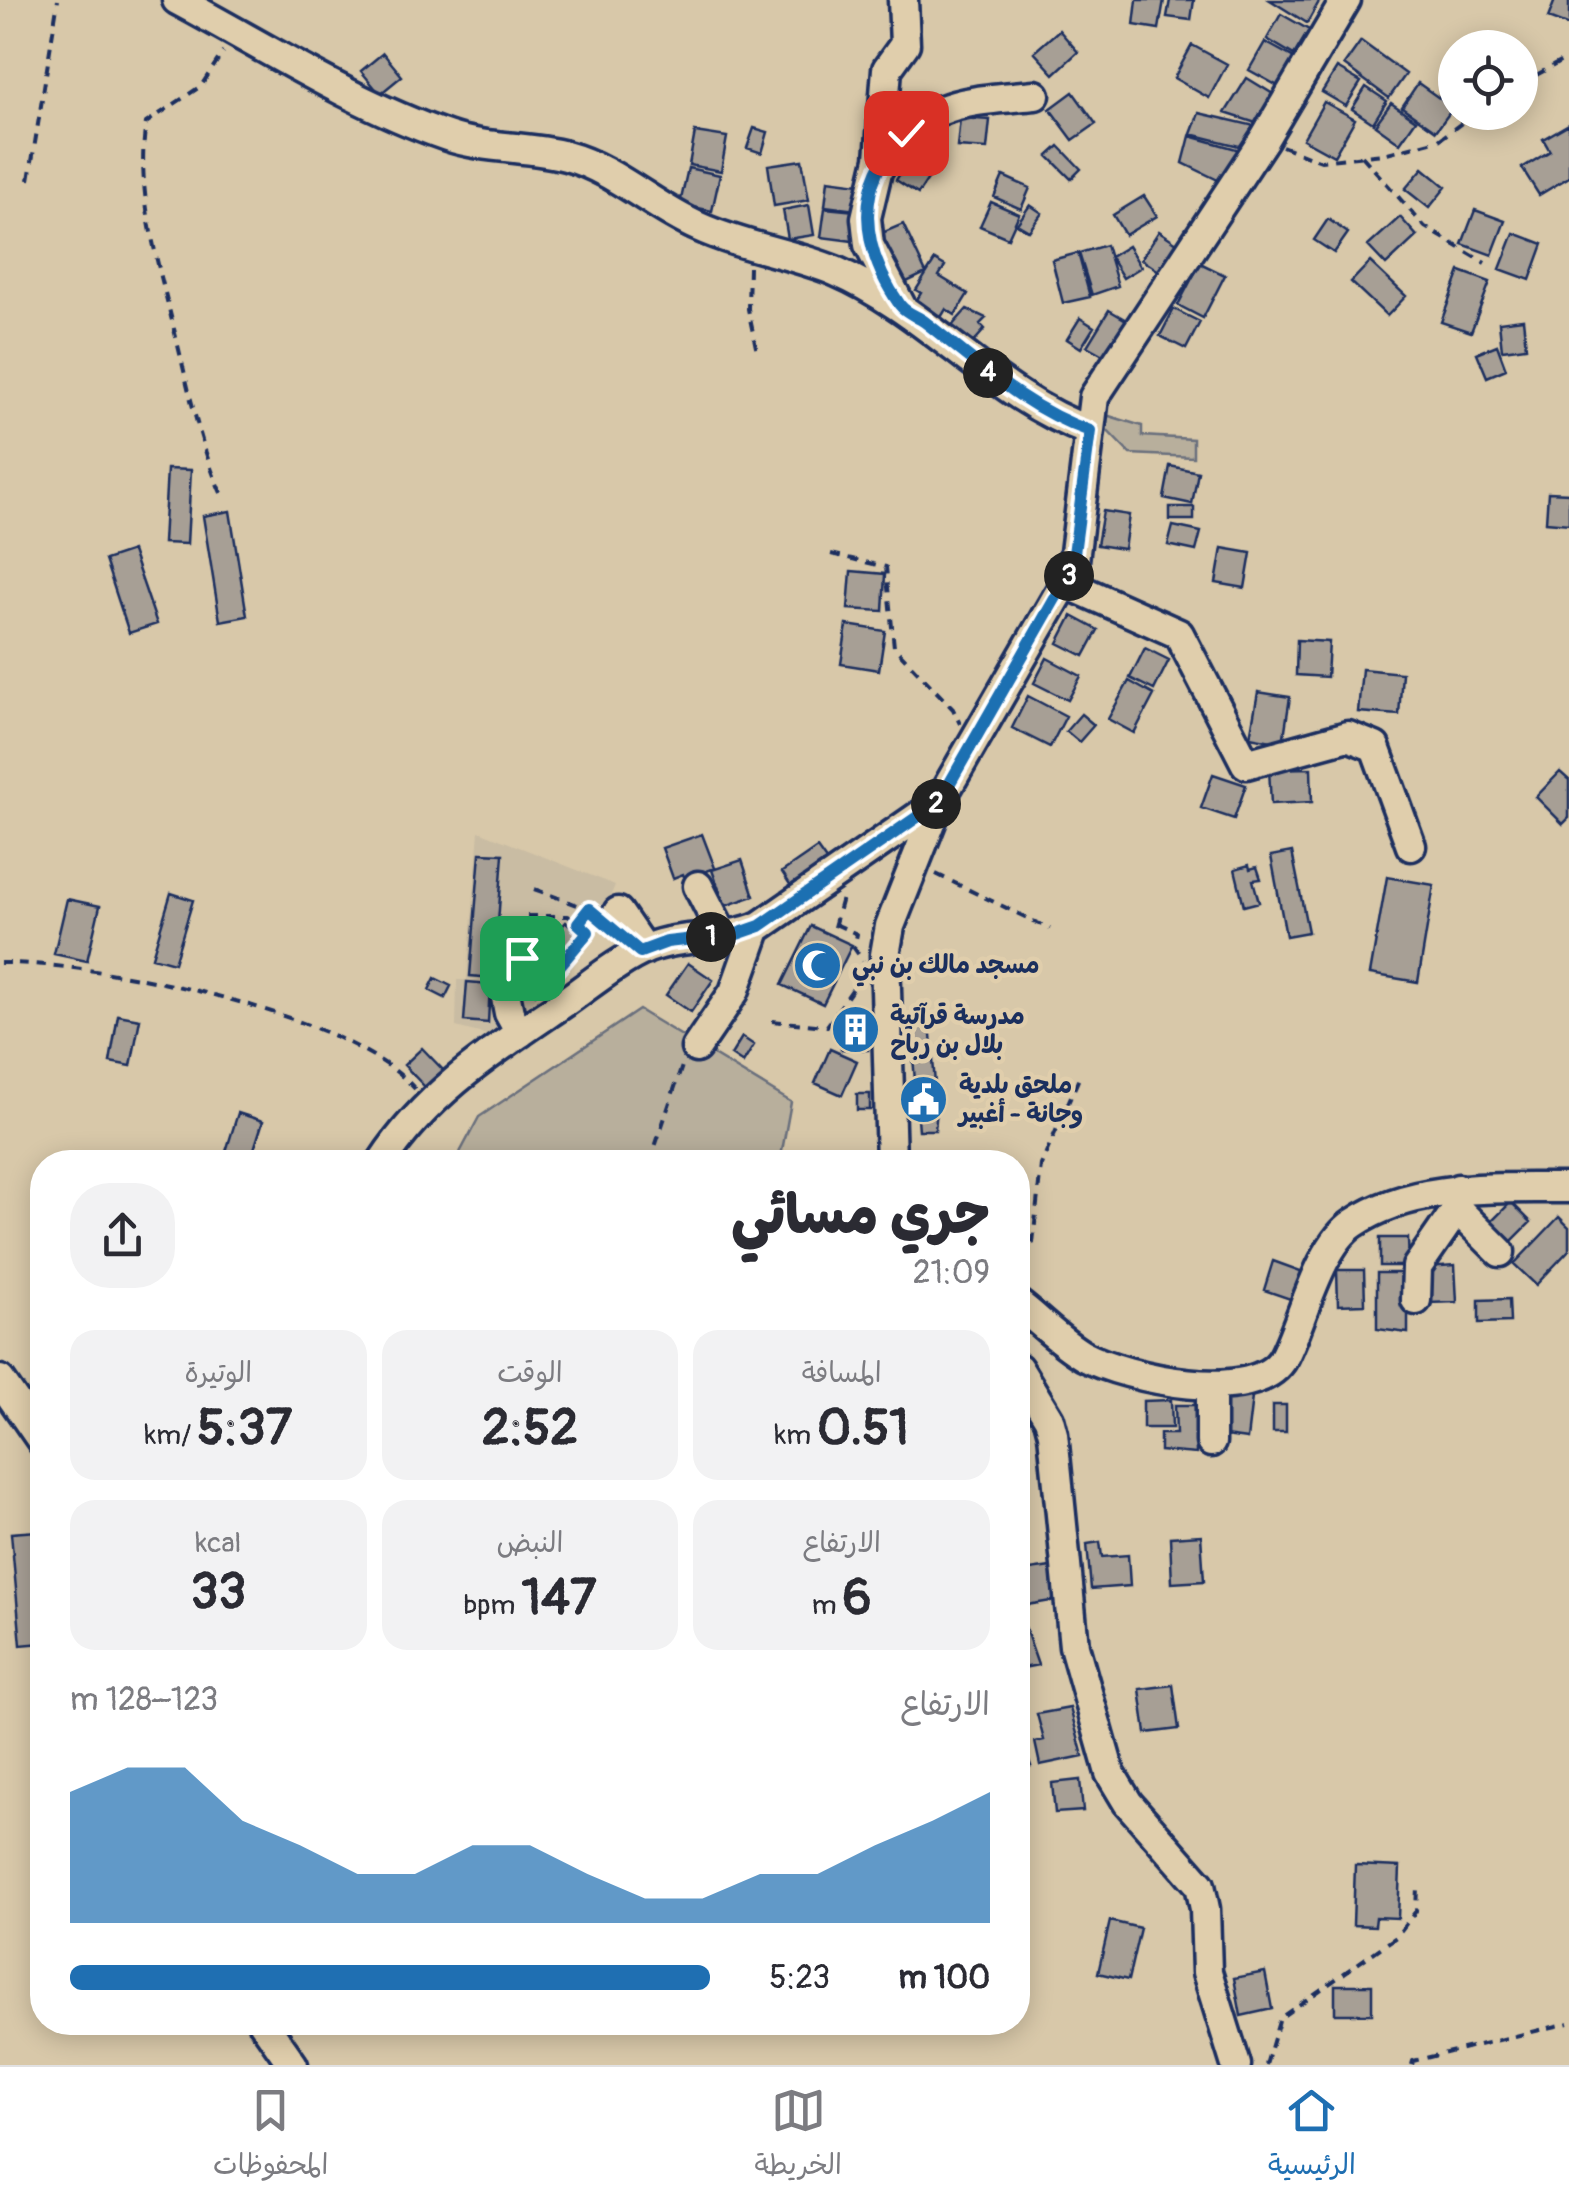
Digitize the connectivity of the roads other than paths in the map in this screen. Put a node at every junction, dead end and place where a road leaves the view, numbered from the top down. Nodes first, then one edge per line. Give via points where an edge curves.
1 (177, 0) edge
2 (903, 0) edge
3 (1346, 0) edge
4 (1035, 95) dead end
5 (878, 170) junction
6 (903, 309) junction
7 (1090, 431) junction
8 (1064, 583) junction
9 (939, 802) junction
10 (1411, 846) dead end
11 (698, 886) dead end
12 (608, 914) road end
13 (757, 927) junction
14 (723, 936) junction
15 (644, 950) junction
16 (512, 967) road end
17 (514, 1023) junction
18 (696, 1048) road end
19 (392, 1150) edge
20 (891, 1150) edge
21 (1569, 1188) edge
22 (1470, 1206) junction
23 (1500, 1252) dead end
24 (1416, 1300) dead end
25 (1030, 1314) edge
26 (0, 1380) edge
27 (1211, 1385) junction
28 (1030, 1388) edge
29 (30, 1424) edge
30 (1211, 1442) dead end
31 (272, 2035) edge
32 (293, 2065) edge
33 (1236, 2065) edge

1 - 6 street via 328,82 449,136 568,156 694,225 834,271
2 - 5 street via 905,44 888,69
3 - 7 street via 1264,139 1094,398
4 - 5 street via 940,108 894,144
5 - 6 street via 866,233
6 - 7 street via 1056,420
7 - 8 street via 1072,569
8 - 9 street
8 - 10 street via 1179,634 1246,764 1348,736 1375,746
9 - 13 street
9 - 20 street via 885,955
11 - 14 street
12 - 15 street
13 - 14 street
13 - 18 street via 734,992
14 - 15 street
15 - 17 street
16 - 17 street
17 - 19 street via 428,1104
21 - 22 street
22 - 23 street
22 - 24 street via 1417,1267
22 - 27 street via 1384,1208 1350,1224 1322,1266 1275,1370
25 - 27 street via 1082,1355 1141,1378
26 - 29 street
27 - 30 street
28 - 33 street via 1054,1434 1074,1646 1110,1773 1200,1884 1207,1972
31 - 32 street

